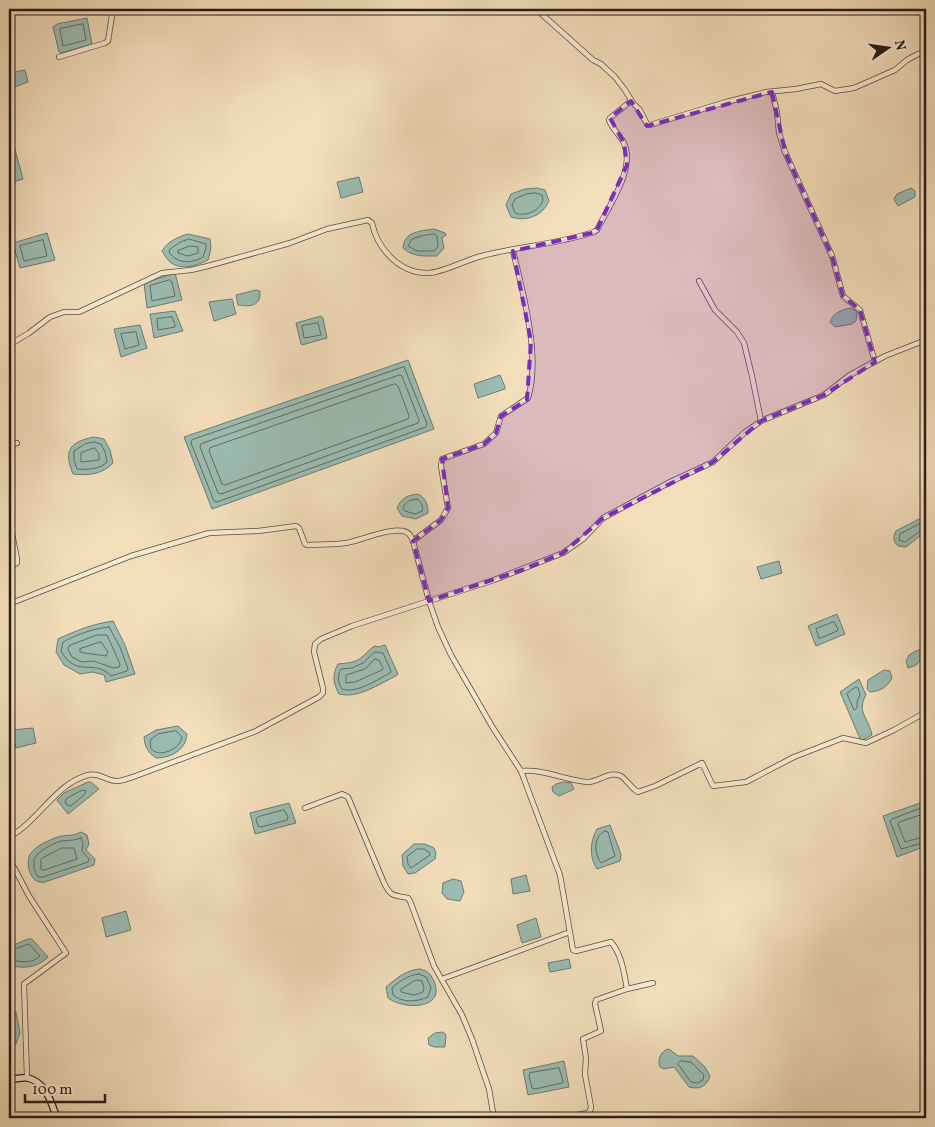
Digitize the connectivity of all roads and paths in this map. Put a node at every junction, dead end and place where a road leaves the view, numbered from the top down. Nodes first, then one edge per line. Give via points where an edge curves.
1 (113, 9) edge
2 (536, 9) edge
3 (926, 53) edge
4 (58, 57) dead end
5 (772, 92) junction
6 (631, 101) junction
7 (513, 251) junction
8 (699, 281) dead end
9 (926, 340) edge
10 (9, 345) edge
11 (875, 362) junction
12 (761, 421) junction
13 (17, 443) dead end
14 (9, 446) edge
15 (9, 518) edge
16 (413, 541) junction
17 (9, 567) edge
18 (429, 601) junction
19 (9, 604) edge
20 (926, 712) edge
21 (522, 771) junction
22 (305, 808) dead end
23 (9, 837) edge
24 (9, 858) edge
25 (570, 932) junction
26 (442, 979) junction
27 (653, 983) dead end
28 (627, 989) junction
29 (27, 1078) junction
30 (9, 1080) edge
31 (57, 1118) edge
32 (494, 1118) edge
33 (564, 1118) edge

1 - 4 street via 108,41
2 - 6 street via 615,77
3 - 5 street via 918,54 879,78 845,90 835,91 821,84
5 - 6 street via 650,125
5 - 11 street via 785,152 832,256 843,296 860,310
6 - 7 street via 609,120 624,143 627,165 597,230
7 - 10 street via 479,257 428,274 404,267 387,255 374,234 372,222 368,220 327,229 208,266 162,273 79,312 64,312 50,317
7 - 16 street via 531,341 528,398 501,416 496,433 484,444 442,459 440,466 448,508 441,520
8 - 12 street via 715,310 744,343
9 - 11 street
11 - 12 street via 824,394
12 - 18 street via 713,462 603,518 583,539 562,553
13 - 14 street
15 - 17 street via 17,559 17,563
16 - 18 street
16 - 19 street via 411,535 398,531 347,543 307,545 296,526 209,533 131,556
18 - 21 street via 451,654
18 - 23 street via 352,626 315,644 323,688 319,697 256,731 133,777 119,781 89,774 61,790 28,824
20 - 21 street via 866,743 843,738 794,757 746,782 713,786 702,763 638,792 620,776 611,775 590,782
21 - 25 street via 560,875
22 - 26 street via 342,794 348,797 384,883 393,896 410,901
24 - 29 street via 66,952 24,984
25 - 26 street
25 - 28 street via 572,947 576,951 612,943 621,961
26 - 32 street via 472,1038 489,1089
27 - 28 street
28 - 33 street via 596,1000 601,1031 583,1039 590,1111
29 - 30 main road
29 - 31 main road via 42,1085

